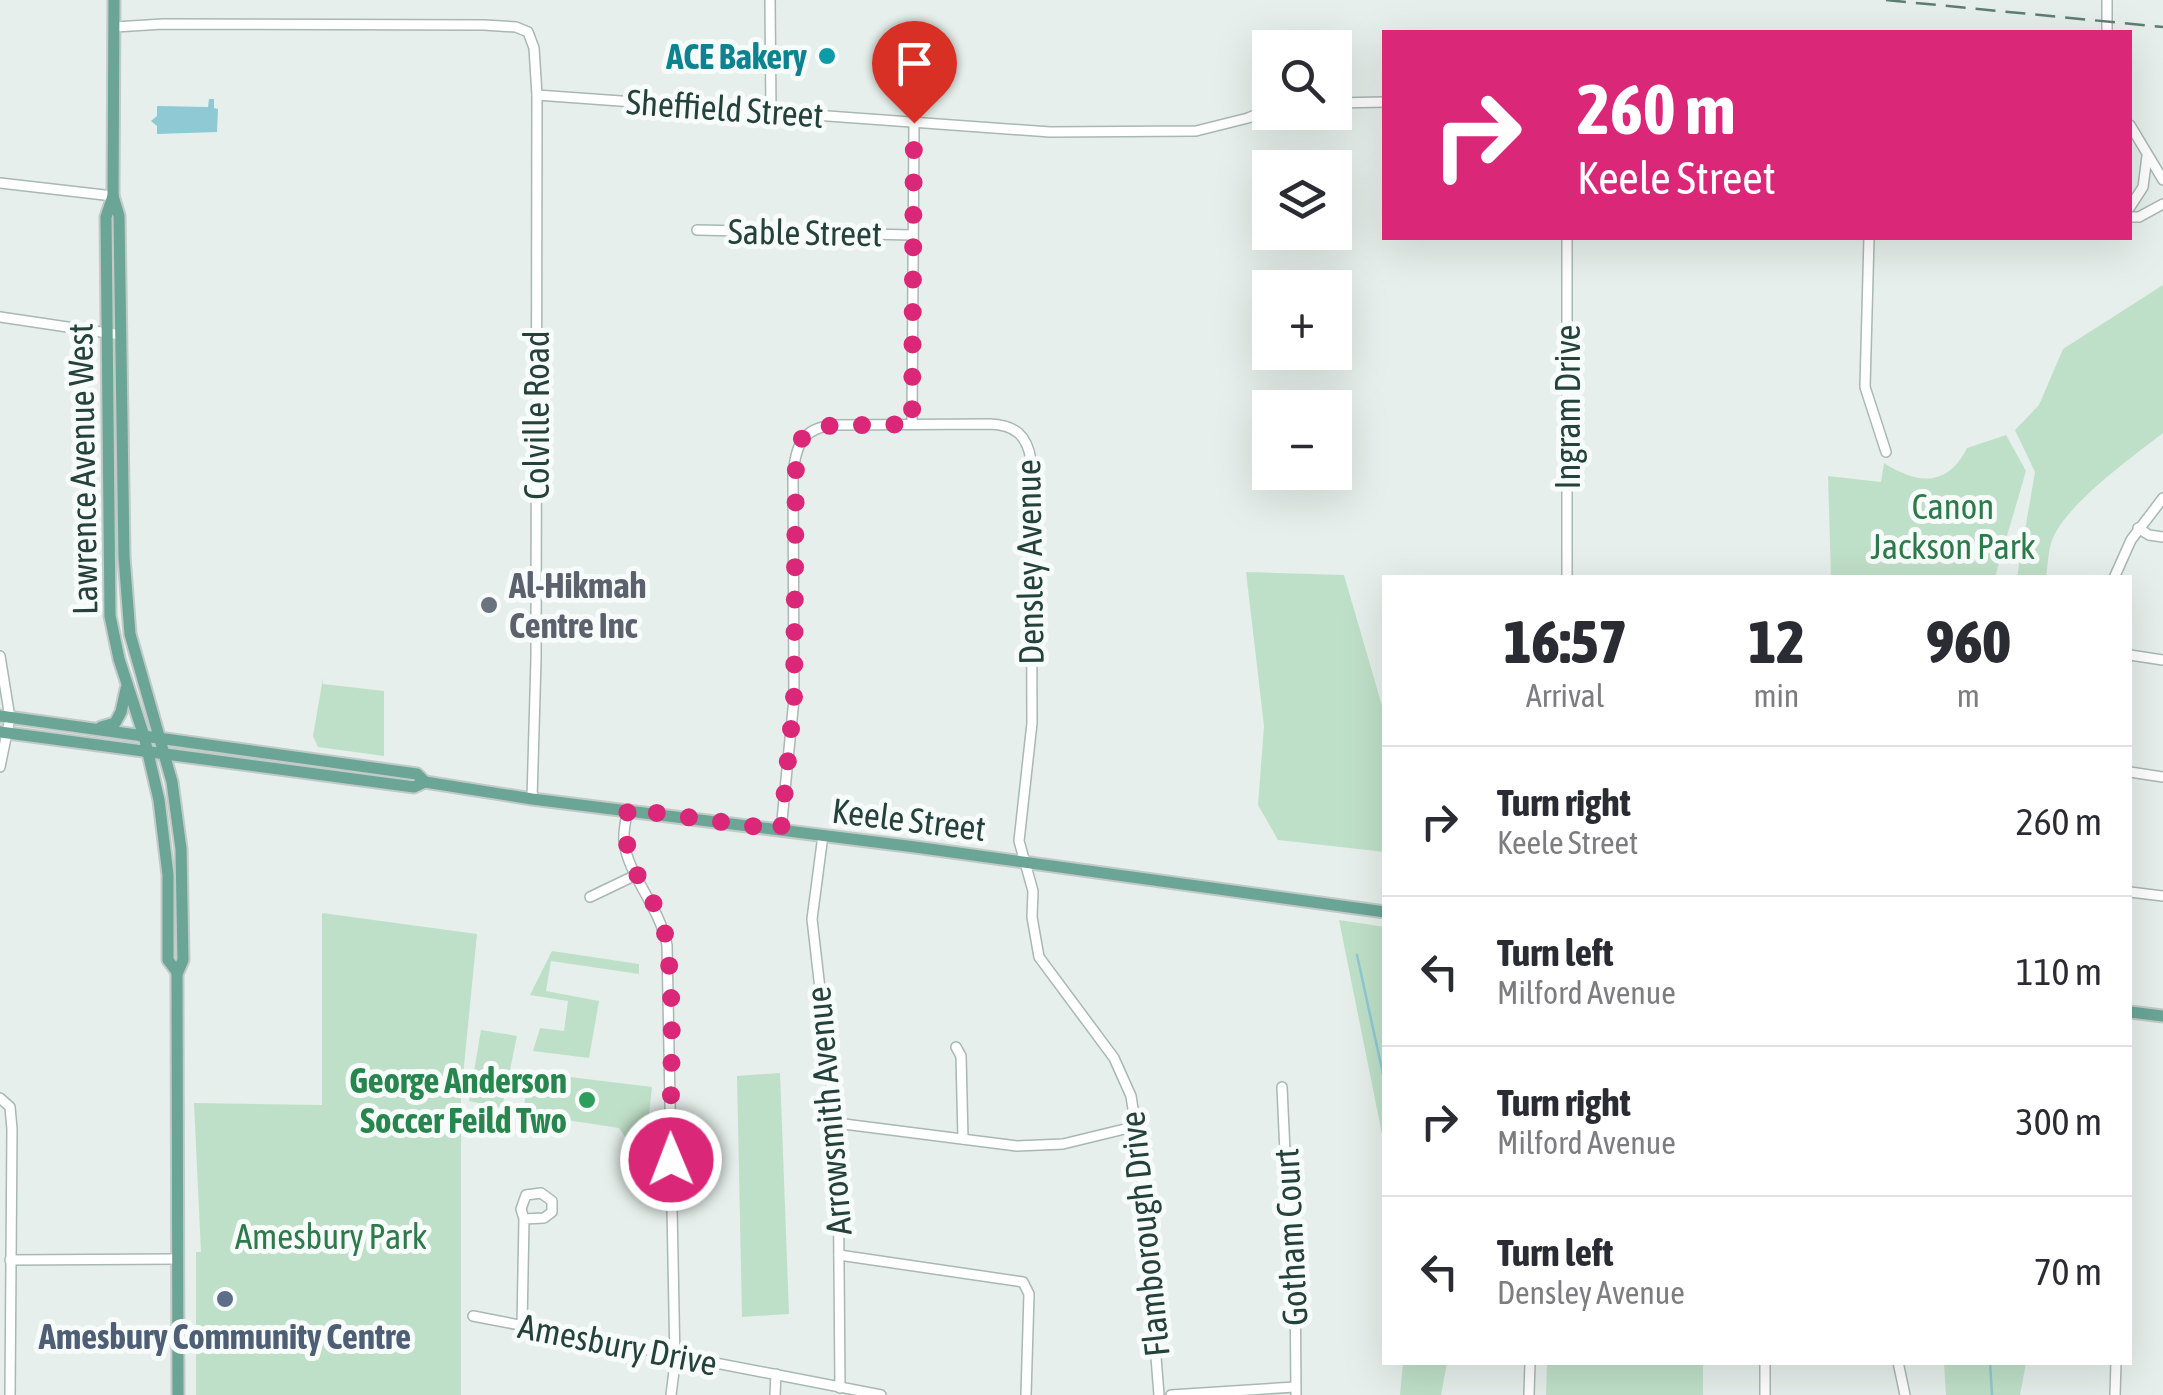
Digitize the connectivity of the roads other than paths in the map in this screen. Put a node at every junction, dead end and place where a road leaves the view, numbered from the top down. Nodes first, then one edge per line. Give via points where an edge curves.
1 (114, 0) edge
2 (770, 0) edge
3 (2107, 0) edge
4 (114, 27) junction
5 (2107, 30) edge
6 (537, 96) junction
7 (1382, 102) edge
8 (1352, 103) edge
9 (771, 111) junction
10 (1252, 115) edge
11 (914, 123) junction
12 (2132, 128) edge
13 (2148, 156) junction
14 (2163, 180) edge
15 (0, 182) edge
16 (113, 196) junction
17 (2132, 204) edge
18 (2163, 204) edge
19 (2132, 217) edge
20 (697, 230) dead end
21 (912, 235) junction
22 (1567, 240) edge
23 (1869, 240) edge
24 (0, 316) edge
25 (114, 334) junction
26 (912, 424) junction
27 (1886, 452) dead end
28 (2163, 498) edge
29 (2138, 528) junction
30 (2163, 537) edge
31 (124, 557) junction
32 (107, 562) junction
33 (1567, 575) edge
34 (2115, 575) edge
35 (2132, 655) edge
36 (0, 656) edge
37 (2163, 660) edge
38 (127, 683) junction
39 (5, 717) edge
40 (97, 728) junction
41 (4, 732) edge
42 (144, 736) junction
43 (160, 737) junction
44 (148, 754) junction
45 (165, 756) junction
46 (303, 758) junction
47 (204, 761) junction
48 (0, 767) edge
49 (2132, 772) edge
50 (302, 774) junction
51 (2163, 777) edge
52 (172, 782) junction
53 (426, 782) junction
54 (532, 799) junction
55 (628, 809) junction
56 (781, 830) junction
57 (823, 835) junction
58 (1026, 862) junction
59 (636, 875) junction
60 (2132, 892) edge
61 (590, 896) dead end
62 (2163, 896) edge
63 (1382, 912) edge
64 (177, 972) junction
65 (2132, 1012) edge
66 (2163, 1016) edge
67 (956, 1047) dead end
68 (1282, 1087) dead end
69 (0, 1098) edge
70 (836, 1123) junction
71 (1137, 1126) junction
72 (963, 1138) junction
73 (524, 1219) dead end
74 (839, 1255) junction
75 (176, 1259) junction
76 (10, 1260) junction
77 (473, 1316) dead end
78 (522, 1326) junction
79 (674, 1354) junction
80 (1530, 1365) edge
81 (1765, 1365) edge
82 (1899, 1365) edge
83 (2116, 1365) edge
84 (776, 1374) junction
85 (840, 1388) junction
86 (2115, 1390) edge
87 (1295, 1391) edge
88 (10, 1395) edge
89 (178, 1395) edge
90 (671, 1395) edge
91 (775, 1395) edge
92 (881, 1395) edge
93 (1026, 1395) edge
94 (1159, 1395) edge
95 (1171, 1395) edge
96 (1529, 1395) edge
97 (1765, 1395) edge
98 (1905, 1395) edge
99 (2126, 1395) edge

1 - 4 main road, Lawrence Avenue West
2 - 9 street
3 - 5 street
4 - 6 street, Colville Road via 516,27 528,32 534,48
4 - 16 main road, Lawrence Avenue West
6 - 9 street, Sheffield Street
6 - 54 street, Colville Road
7 - 8 street
9 - 11 street, Sheffield Street
10 - 11 street, Sheffield Street via 1174,132
11 - 21 street
12 - 13 street
13 - 14 street
13 - 17 street via 2144,186
15 - 16 street
16 - 25 main road, Lawrence Avenue West via 119,216
18 - 19 street
20 - 21 street, Sable Street
21 - 26 street
22 - 33 street, Ingram Drive
23 - 27 street via 1865,387
24 - 25 street
25 - 31 main road, Lawrence Avenue West
25 - 32 main road, Lawrence Avenue West
26 - 56 street, Densley Avenue via 819,426 803,436 796,454 794,699
26 - 58 street, Densley Avenue via 1012,427 1029,446 1032,723 1019,840
28 - 29 street
29 - 30 street
29 - 34 street
31 - 32 main road
31 - 43 main road, Lawrence Avenue West via 130,634
32 - 38 main road, Lawrence Avenue West via 110,616
35 - 37 street
36 - 39 street
38 - 40 main road via 115,723
38 - 42 main road, Lawrence Avenue West
39 - 40 main road, Keele Street
39 - 41 street
40 - 42 main road, Keele Street
41 - 44 main road, Keele Street
41 - 48 street
42 - 43 main road, Keele Street
42 - 44 main road, Lawrence Avenue West
43 - 45 main road, Lawrence Avenue West
43 - 46 main road, Keele Street
44 - 45 main road, Keele Street
44 - 64 main road, Lawrence Avenue West via 168,875 168,960
45 - 47 main road, Keele Street
45 - 52 main road, Lawrence Avenue West
46 - 50 main road
46 - 53 main road, Keele Street via 417,774
47 - 50 main road, Keele Street
47 - 52 main road via 185,766
49 - 51 street
50 - 53 main road, Keele Street via 414,787
52 - 64 main road, Lawrence Avenue West via 184,884 183,960
53 - 54 main road, Keele Street
54 - 55 main road, Keele Street
55 - 56 main road, Keele Street
55 - 59 street via 624,842
56 - 57 main road, Keele Street
57 - 58 main road, Keele Street
57 - 70 street, Arrowsmith Avenue via 812,920
58 - 63 main road, Keele Street
58 - 71 street, Flamborough Drive via 1039,957 1114,1058
59 - 61 street
59 - 79 street via 667,946
60 - 62 street
64 - 75 main road, Lawrence Avenue West
65 - 66 main road
67 - 72 street
68 - 87 street, Gotham Court via 1295,1264
69 - 76 street via 11,1117
70 - 72 street
70 - 74 street, Arrowsmith Avenue
71 - 72 street via 1063,1144
71 - 94 street, Flamborough Drive
73 - 78 street
74 - 85 street, Arrowsmith Avenue
74 - 93 street via 1022,1282 1029,1294
75 - 76 street
75 - 89 main road, Lawrence Avenue West
76 - 88 street
77 - 78 street, Amesbury Drive
78 - 79 street, Amesbury Drive
79 - 84 street, Amesbury Drive
79 - 90 street
80 - 96 street
81 - 97 street
82 - 98 street
83 - 86 street
84 - 85 street, Amesbury Drive
84 - 91 street
85 - 92 street, Amesbury Drive
86 - 99 street
87 - 95 street

